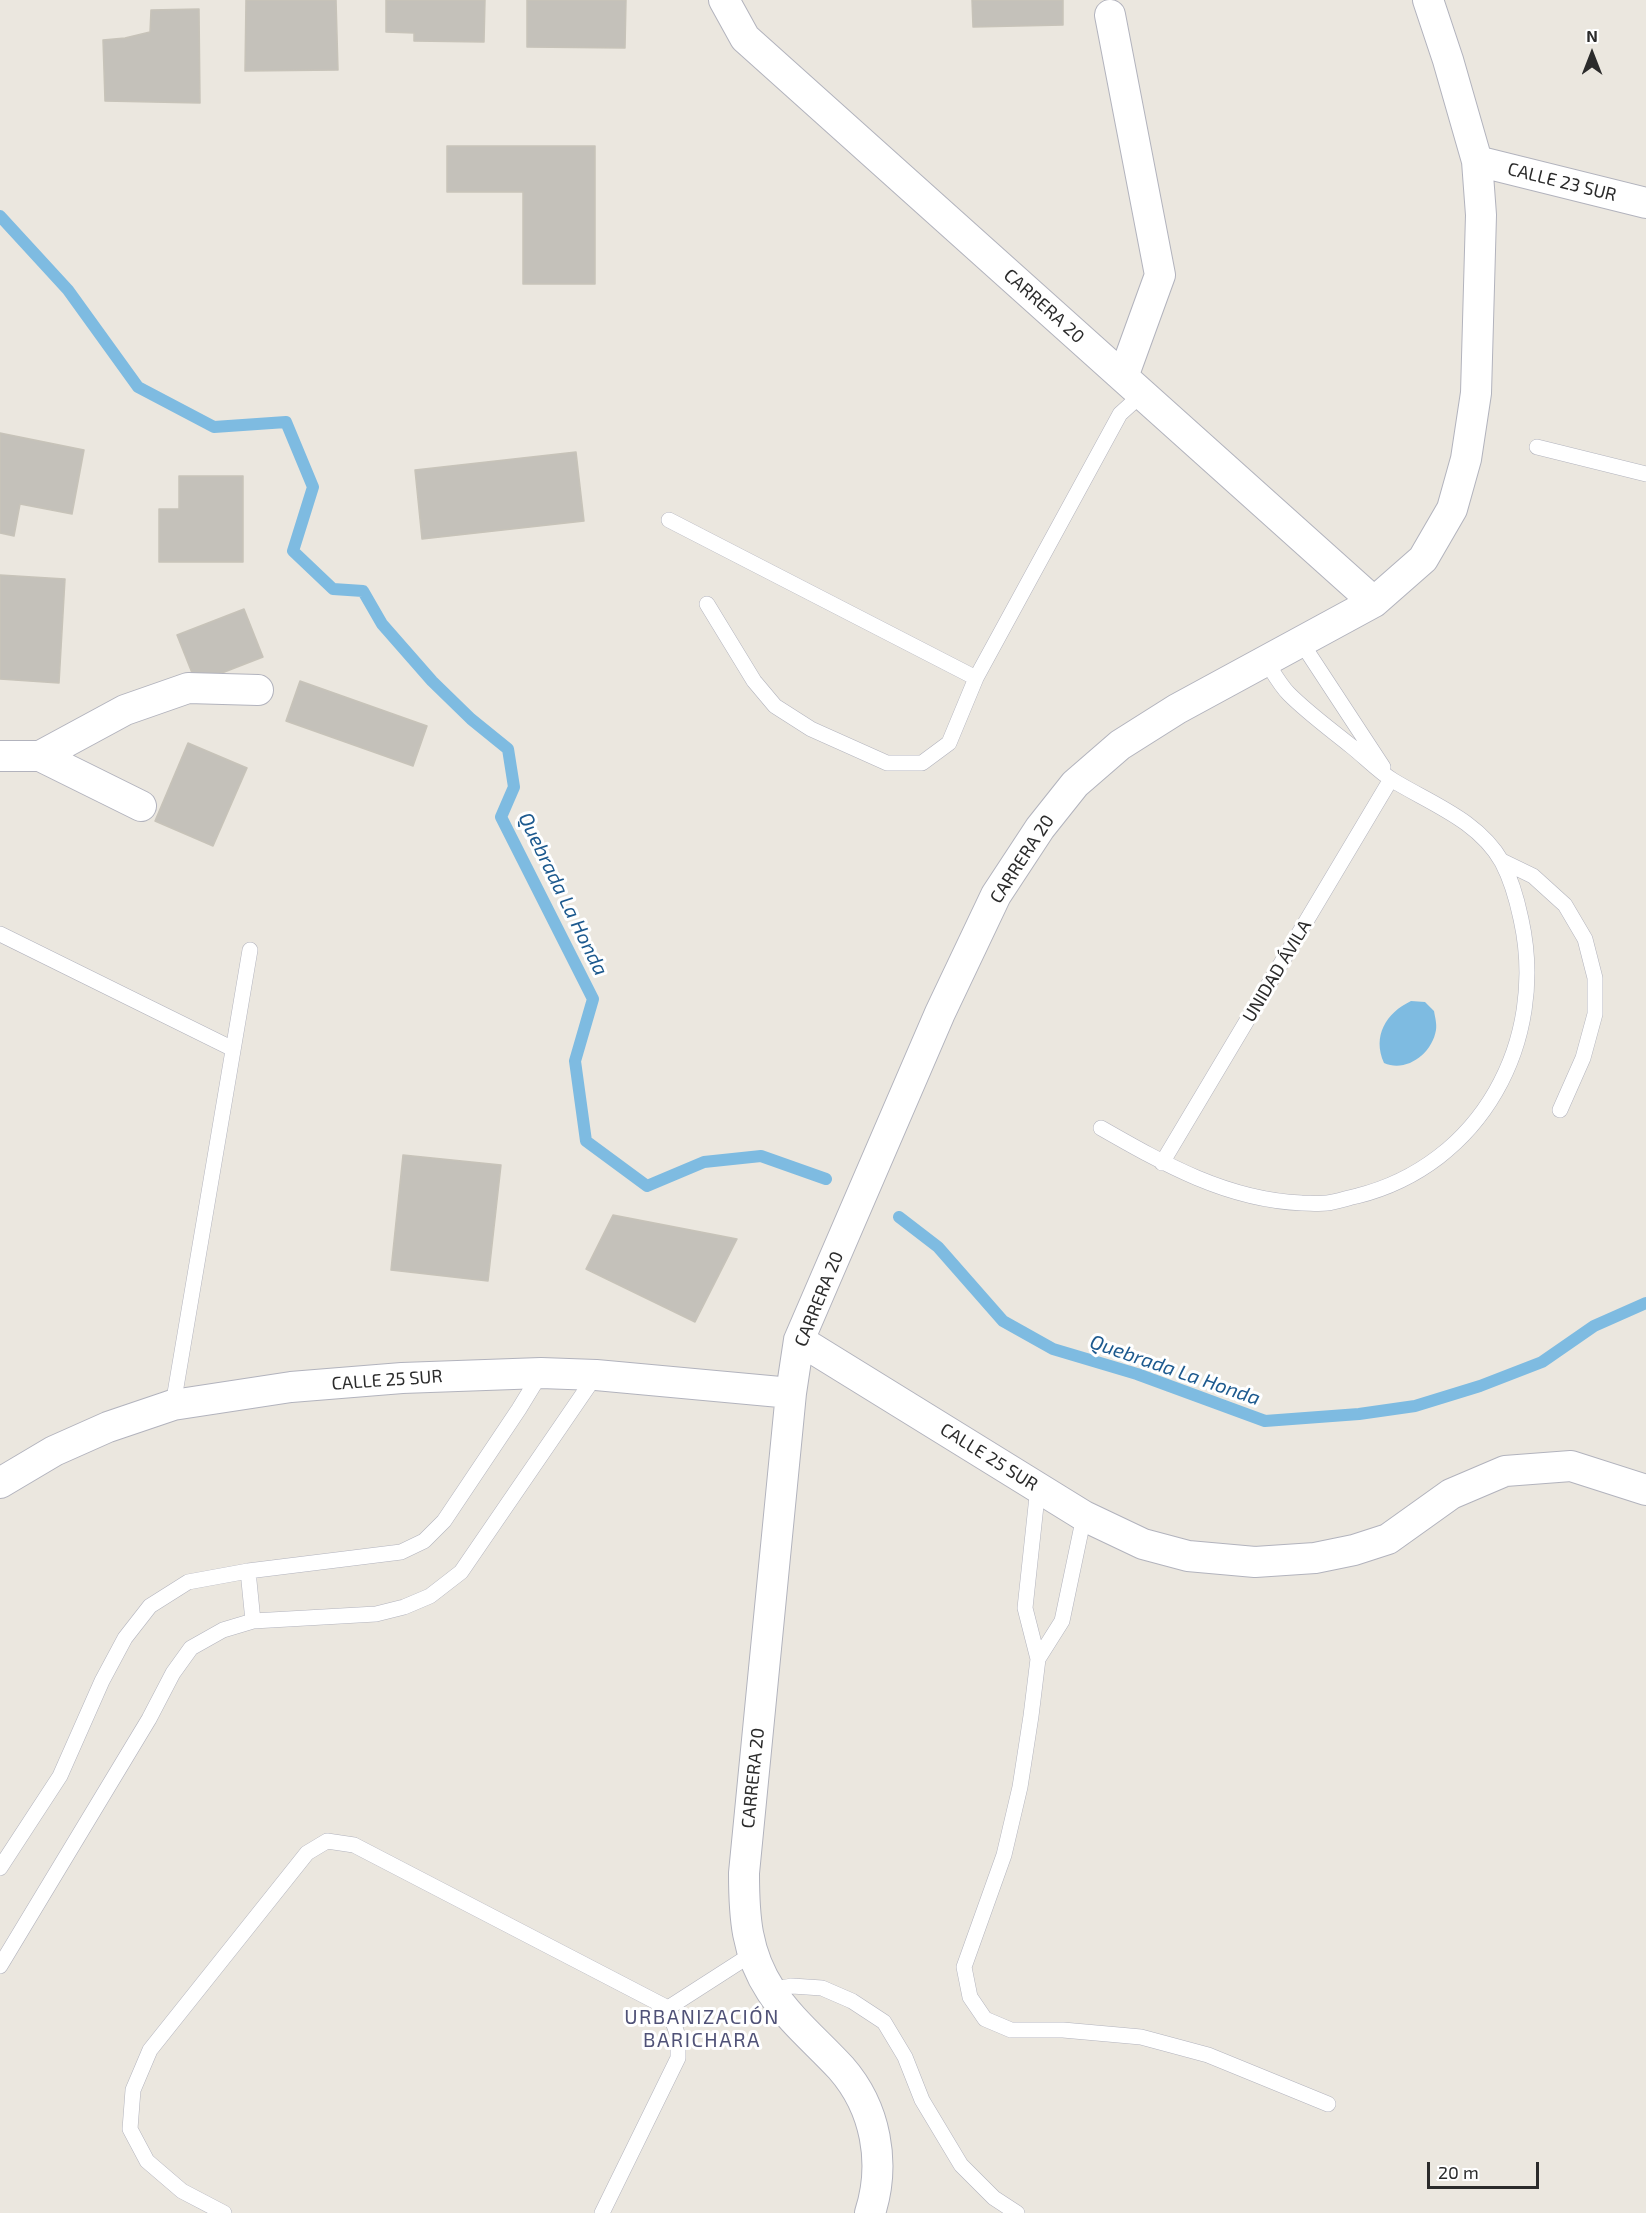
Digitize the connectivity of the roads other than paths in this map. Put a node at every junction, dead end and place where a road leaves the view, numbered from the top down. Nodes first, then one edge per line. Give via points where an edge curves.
1 (724, 0) edge
2 (1428, 0) edge
3 (1110, 15) dead end
4 (1477, 161) junction
5 (1646, 203) edge
6 (1133, 386) junction
7 (1537, 447) dead end
8 (1646, 474) edge
9 (669, 520) dead end
10 (1374, 603) junction
11 (707, 604) dead end
12 (1301, 642) junction
13 (1266, 661) junction
14 (976, 678) junction
15 (258, 690) dead end
16 (0, 756) edge
17 (40, 756) junction
18 (1391, 779) junction
19 (141, 806) dead end
20 (1502, 861) junction
21 (0, 934) edge
22 (250, 950) dead end
23 (233, 1049) junction
24 (1560, 1110) dead end
25 (1101, 1128) dead end
26 (1162, 1163) junction
27 (799, 1340) junction
28 (541, 1373) junction
29 (596, 1375) junction
30 (791, 1393) junction
31 (173, 1406) junction
32 (0, 1483) edge
33 (1038, 1487) junction
34 (1646, 1490) edge
35 (1084, 1516) junction
36 (248, 1571) junction
37 (253, 1621) junction
38 (1038, 1659) junction
39 (0, 1868) edge
40 (752, 1954) junction
41 (0, 1966) edge
42 (770, 1990) junction
43 (668, 2008) junction
44 (1328, 2104) dead end
45 (224, 2213) edge
46 (602, 2213) edge
47 (870, 2213) edge
48 (1017, 2213) edge

1 - 6 street, CARRERA 20 via 745,38
2 - 4 street, CARRERA 20
3 - 6 street via 1160,275
4 - 5 street, CALLE 23 SUR
4 - 10 street, CARRERA 20 via 1481,215 1479,320 1476,393 1466,459 1452,509 1423,559
6 - 10 street, CARRERA 20
6 - 14 lane
7 - 8 lane
9 - 14 lane
10 - 12 street, CARRERA 20
11 - 14 lane via 754,681 776,706 810,729 887,763 922,763 950,742
12 - 13 street, CARRERA 20
12 - 18 lane
13 - 18 lane via 1287,693
13 - 27 street, CARRERA 20 via 1120,745 1075,784 1040,828 996,895 940,1013
15 - 17 street via 188,688 124,710
16 - 17 street
17 - 19 street
18 - 20 lane via 1457,816
18 - 26 lane, UNIDAD ÁVILA
20 - 24 lane via 1533,876 1565,904 1585,939 1595,978 1595,1014 1583,1058
20 - 26 lane via 1525,933 1527,1000 1520,1036 1507,1071 1490,1104 1462,1137 1423,1169 1379,1190 1327,1203 1279,1202 1229,1191
21 - 23 lane
22 - 23 lane
23 - 31 lane
25 - 26 lane
27 - 30 street, CARRERA 20
27 - 33 street, CALLE 25 SUR
28 - 29 street, CALLE 25 SUR
28 - 31 street, CALLE 25 SUR via 291,1387
28 - 36 lane via 444,1521 424,1540 400,1552
29 - 30 street, CALLE 25 SUR
29 - 37 lane via 461,1572 430,1596 404,1608 375,1614
30 - 40 street, CARRERA 20 via 744,1873 744,1916
31 - 32 street, CALLE 25 SUR via 54,1450
33 - 35 street, CALLE 25 SUR
33 - 38 lane via 1025,1608
34 - 35 street, CALLE 25 SUR via 1571,1466 1505,1470 1451,1494 1388,1539 1315,1558 1255,1562 1188,1556 1143,1544
35 - 38 lane via 1062,1621
36 - 37 lane
36 - 39 lane via 188,1582 150,1606 125,1638 102,1681 60,1776
37 - 41 lane via 223,1630 192,1647 173,1672 149,1719
38 - 44 lane via 1020,1787 1004,1854 964,1967 970,1997 985,2019 1011,2030 1141,2037 1208,2055
40 - 42 street, CARRERA 20
40 - 43 lane
42 - 47 street, CARRERA 20 via 842,2070 861,2097 875,2131 879,2168
42 - 48 lane via 792,1986 822,1988 852,2001 884,2022 905,2057 922,2100 961,2165 994,2199
43 - 45 lane via 354,1845 327,1841 307,1853 150,2050 133,2090 130,2129 147,2161 182,2191
43 - 46 lane via 678,2036 678,2058

